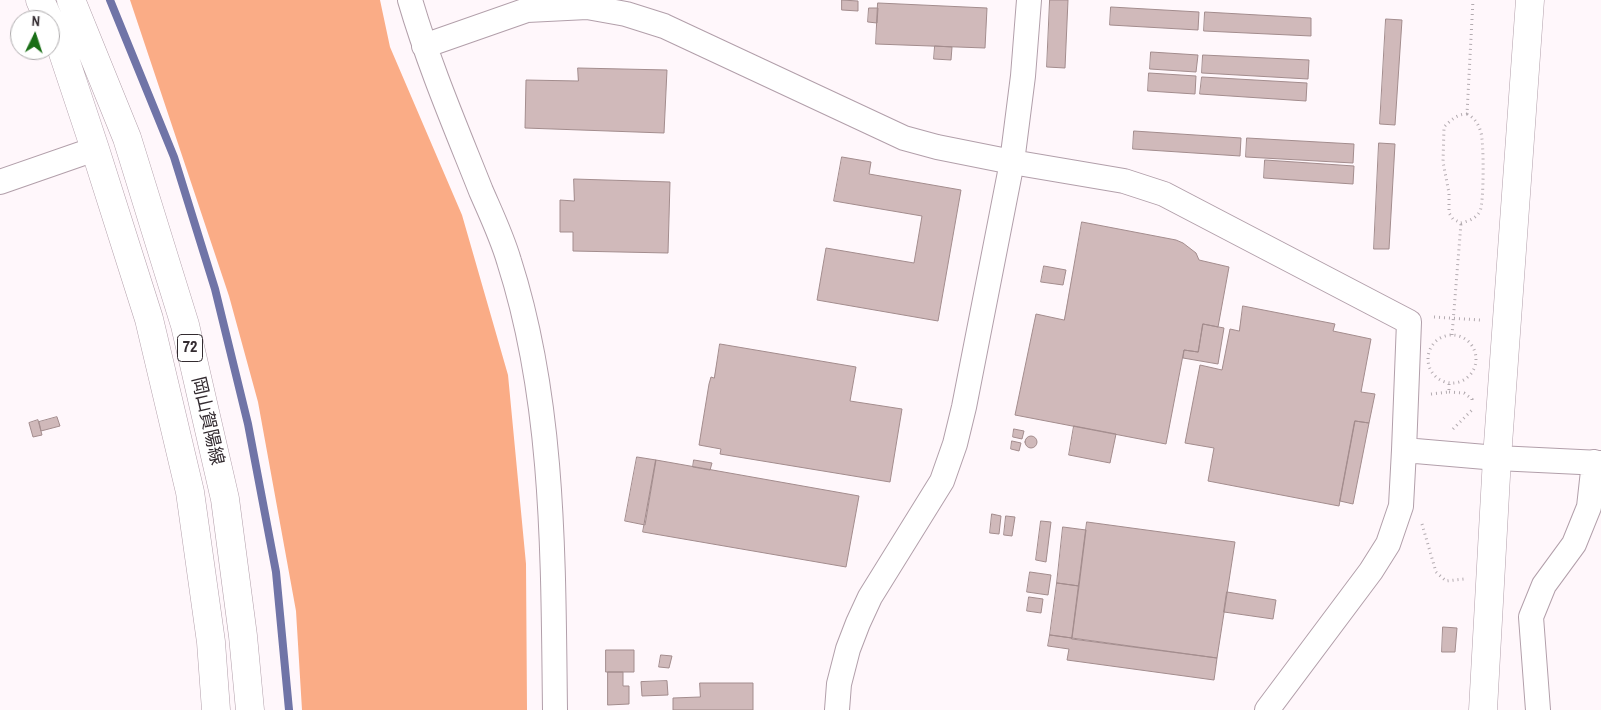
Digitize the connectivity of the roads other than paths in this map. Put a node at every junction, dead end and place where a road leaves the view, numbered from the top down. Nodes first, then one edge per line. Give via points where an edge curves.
1 (71, 0) edge
2 (410, 0) edge
3 (1029, 0) edge
4 (1530, 0) edge
5 (60, 44) edge
6 (424, 46) junction
7 (95, 149) junction
8 (1012, 162) junction
9 (0, 182) edge
10 (1404, 450) junction
11 (1497, 458) junction
12 (1598, 462) edge
13 (216, 710) edge
14 (250, 710) edge
15 (555, 710) edge
16 (837, 710) edge
17 (1267, 710) edge
18 (1483, 710) edge
19 (1538, 710) edge

1 - 14 main road, 岡山賀陽線 / 72 via 127,138 185,325 225,499
2 - 6 street
3 - 8 street
4 - 11 main road
5 - 7 main road, 岡山賀陽線 / 72
6 - 8 street via 527,10 587,7 626,14 664,26 904,138
6 - 15 street via 509,260 531,346 544,440 552,557
7 - 9 street
7 - 13 main road, 岡山賀陽線 / 72 via 149,319 190,492 211,642
8 - 10 street via 1124,181 1164,194 1409,322
8 - 16 street via 955,444 942,480 870,597 858,623 841,675
10 - 11 street
10 - 17 street via 1400,506 1388,544
11 - 12 street
11 - 18 main road
12 - 19 street via 1589,507 1574,544 1544,585 1531,617

